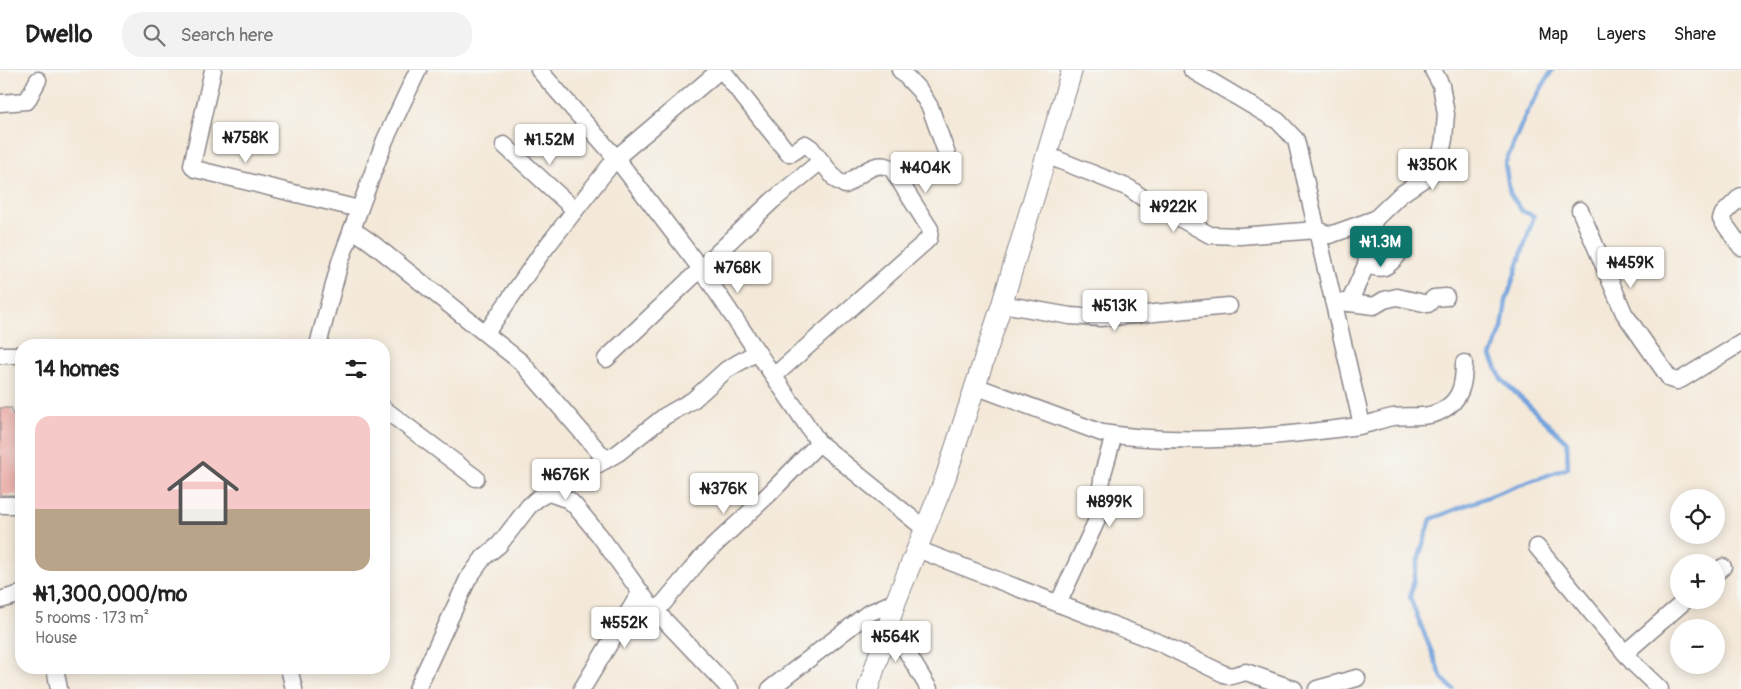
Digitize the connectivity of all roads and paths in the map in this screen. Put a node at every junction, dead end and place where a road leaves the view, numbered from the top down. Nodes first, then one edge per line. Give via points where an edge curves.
1 (213, 70) edge
2 (418, 70) edge
3 (539, 70) edge
4 (721, 70) edge
5 (900, 70) edge
6 (1072, 70) edge
7 (1192, 70) edge
8 (1433, 70) edge
9 (38, 80) dead end
10 (0, 103) edge
11 (504, 145) dead end
12 (1046, 155) junction
13 (616, 158) junction
14 (949, 160) dead end
15 (822, 161) junction
16 (1741, 196) edge
17 (359, 209) junction
18 (575, 210) junction
19 (1580, 210) dead end
20 (1375, 219) junction
21 (352, 229) junction
22 (1317, 230) junction
23 (1741, 247) edge
24 (1397, 256) dead end
25 (1366, 265) junction
26 (701, 269) junction
27 (1446, 297) dead end
28 (1341, 302) junction
29 (1002, 304) junction
30 (1229, 306) dead end
31 (486, 333) junction
32 (320, 339) edge
33 (1741, 343) edge
34 (757, 352) junction
35 (0, 355) edge
36 (15, 355) edge
37 (606, 359) dead end
38 (1464, 363) dead end
39 (774, 376) junction
40 (976, 386) junction
41 (390, 414) edge
42 (1362, 425) junction
43 (1114, 435) junction
44 (819, 443) junction
45 (606, 460) junction
46 (476, 478) dead end
47 (549, 493) junction
48 (0, 505) edge
49 (15, 505) edge
50 (925, 529) junction
51 (1537, 547) dead end
52 (917, 548) junction
53 (640, 593) junction
54 (15, 596) edge
55 (0, 600) edge
56 (896, 602) junction
57 (1058, 604) junction
58 (1676, 609) edge
59 (656, 612) junction
60 (890, 622) junction
61 (1625, 653) junction
62 (56, 674) edge
63 (290, 674) edge
64 (1357, 678) dead end
65 (60, 689) edge
66 (294, 689) edge
67 (417, 689) edge
68 (582, 689) edge
69 (730, 689) edge
70 (770, 689) edge
71 (868, 689) edge
72 (929, 689) edge
73 (1294, 689) edge
74 (1317, 689) edge
75 (1660, 689) edge

1 - 17 street via 192,165 195,169
2 - 17 street via 385,140
3 - 13 street
4 - 13 street
4 - 15 street via 788,153 805,144
5 - 14 street via 930,107
6 - 12 street
7 - 22 street via 1278,120 1293,136
8 - 20 street via 1441,85 1446,114 1439,163 1428,176 1400,195
9 - 10 street via 27,101
11 - 18 street
12 - 22 street via 1129,188 1210,235
12 - 29 street
13 - 18 street
13 - 26 street
15 - 26 street via 772,201
15 - 39 street via 836,180 845,185 876,165 892,169 930,229 929,238
16 - 23 street via 1721,220
17 - 21 street
18 - 31 street
19 - 33 street via 1624,313 1670,379 1682,379
20 - 22 street via 1330,235
20 - 25 street
21 - 31 street
21 - 32 street
22 - 28 street
24 - 25 street via 1381,270
25 - 28 street
26 - 34 street
26 - 37 street
27 - 28 street via 1434,298 1428,304 1397,297 1374,306
28 - 42 street
29 - 30 street via 1102,318
29 - 40 street
31 - 45 street via 521,362
34 - 39 street
34 - 45 street via 726,370 693,400 664,416
35 - 36 street
38 - 42 street via 1463,388 1442,411 1428,416 1394,417
39 - 44 street
40 - 43 street
40 - 50 street
41 - 46 street
42 - 43 street via 1235,439
43 - 57 street via 1103,473 1096,522
44 - 50 street
44 - 59 street via 702,557
45 - 47 street
47 - 53 street via 569,500 575,506
47 - 67 street via 529,506 468,579
48 - 49 street
50 - 52 street
51 - 61 street
52 - 56 street
52 - 57 street
53 - 59 street
53 - 68 street
54 - 55 street
56 - 60 street
56 - 70 street via 867,614
57 - 73 street via 1160,643 1224,674 1231,676 1246,672
58 - 61 street
59 - 69 street
60 - 71 street
60 - 72 street
61 - 75 street
62 - 65 street
63 - 66 street
64 - 74 street

